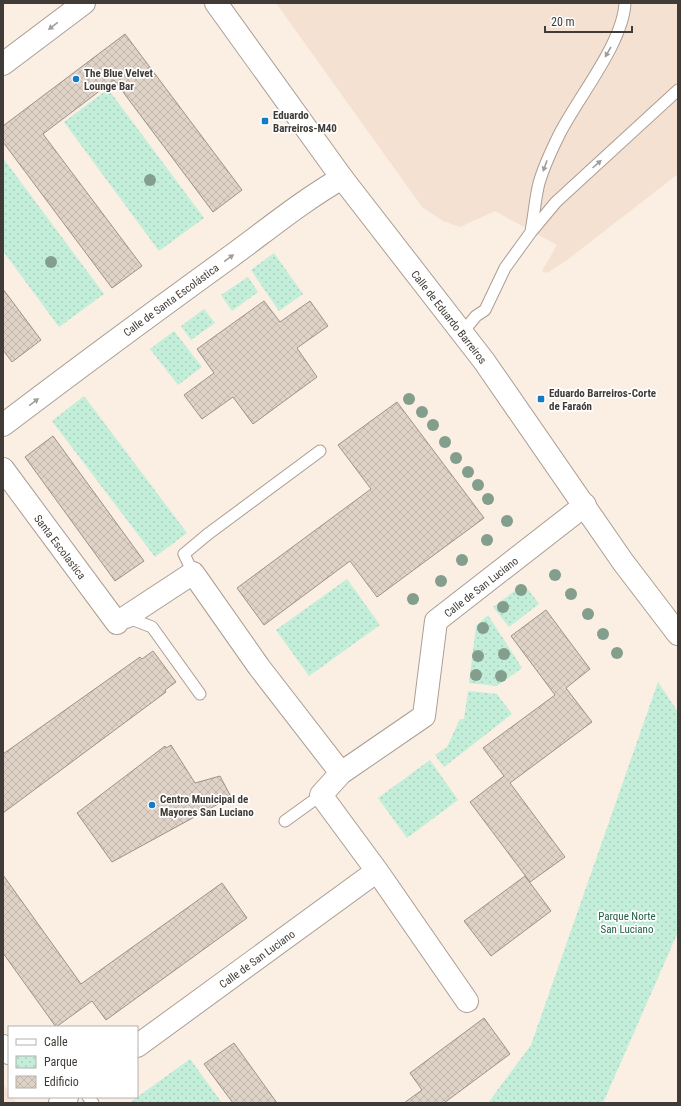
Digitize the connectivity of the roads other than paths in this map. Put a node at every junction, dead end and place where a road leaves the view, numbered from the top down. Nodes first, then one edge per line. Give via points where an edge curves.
1 (84, 3) edge
2 (216, 3) edge
3 (625, 3) edge
4 (3, 64) edge
5 (678, 90) edge
6 (342, 178) junction
7 (531, 232) junction
8 (462, 333) junction
9 (3, 425) edge
10 (320, 451) dead end
11 (3, 469) edge
12 (585, 505) junction
13 (193, 573) junction
14 (122, 620) junction
15 (678, 634) edge
16 (200, 694) dead end
17 (341, 773) junction
18 (320, 795) junction
19 (285, 821) dead end
20 (377, 871) junction
21 (467, 1001) dead end
22 (138, 1045) edge

1 -> 4 street
2 - 6 street, Calle de Eduardo Barreiros
3 -> 7 lane via 625,12 612,44 561,131 547,161 539,184
7 -> 5 lane via 556,202
6 - 8 street, Calle de Eduardo Barreiros
9 -> 6 street, Calle de Santa Escolástica via 311,196
7 - 8 lane via 505,268 485,310 476,316
8 - 12 street, Calle de Eduardo Barreiros
10 - 13 lane via 184,554
11 - 14 street, Santa Escolastica
12 - 15 street, Calle de Eduardo Barreiros
12 - 17 street, Calle de San Luciano via 436,621 424,716
13 - 14 street
13 - 17 street via 259,667
14 - 16 lane via 152,627
17 - 18 street, Calle de San Luciano
18 - 19 lane
18 - 20 street
20 - 21 street
20 - 22 street, Calle de San Luciano

